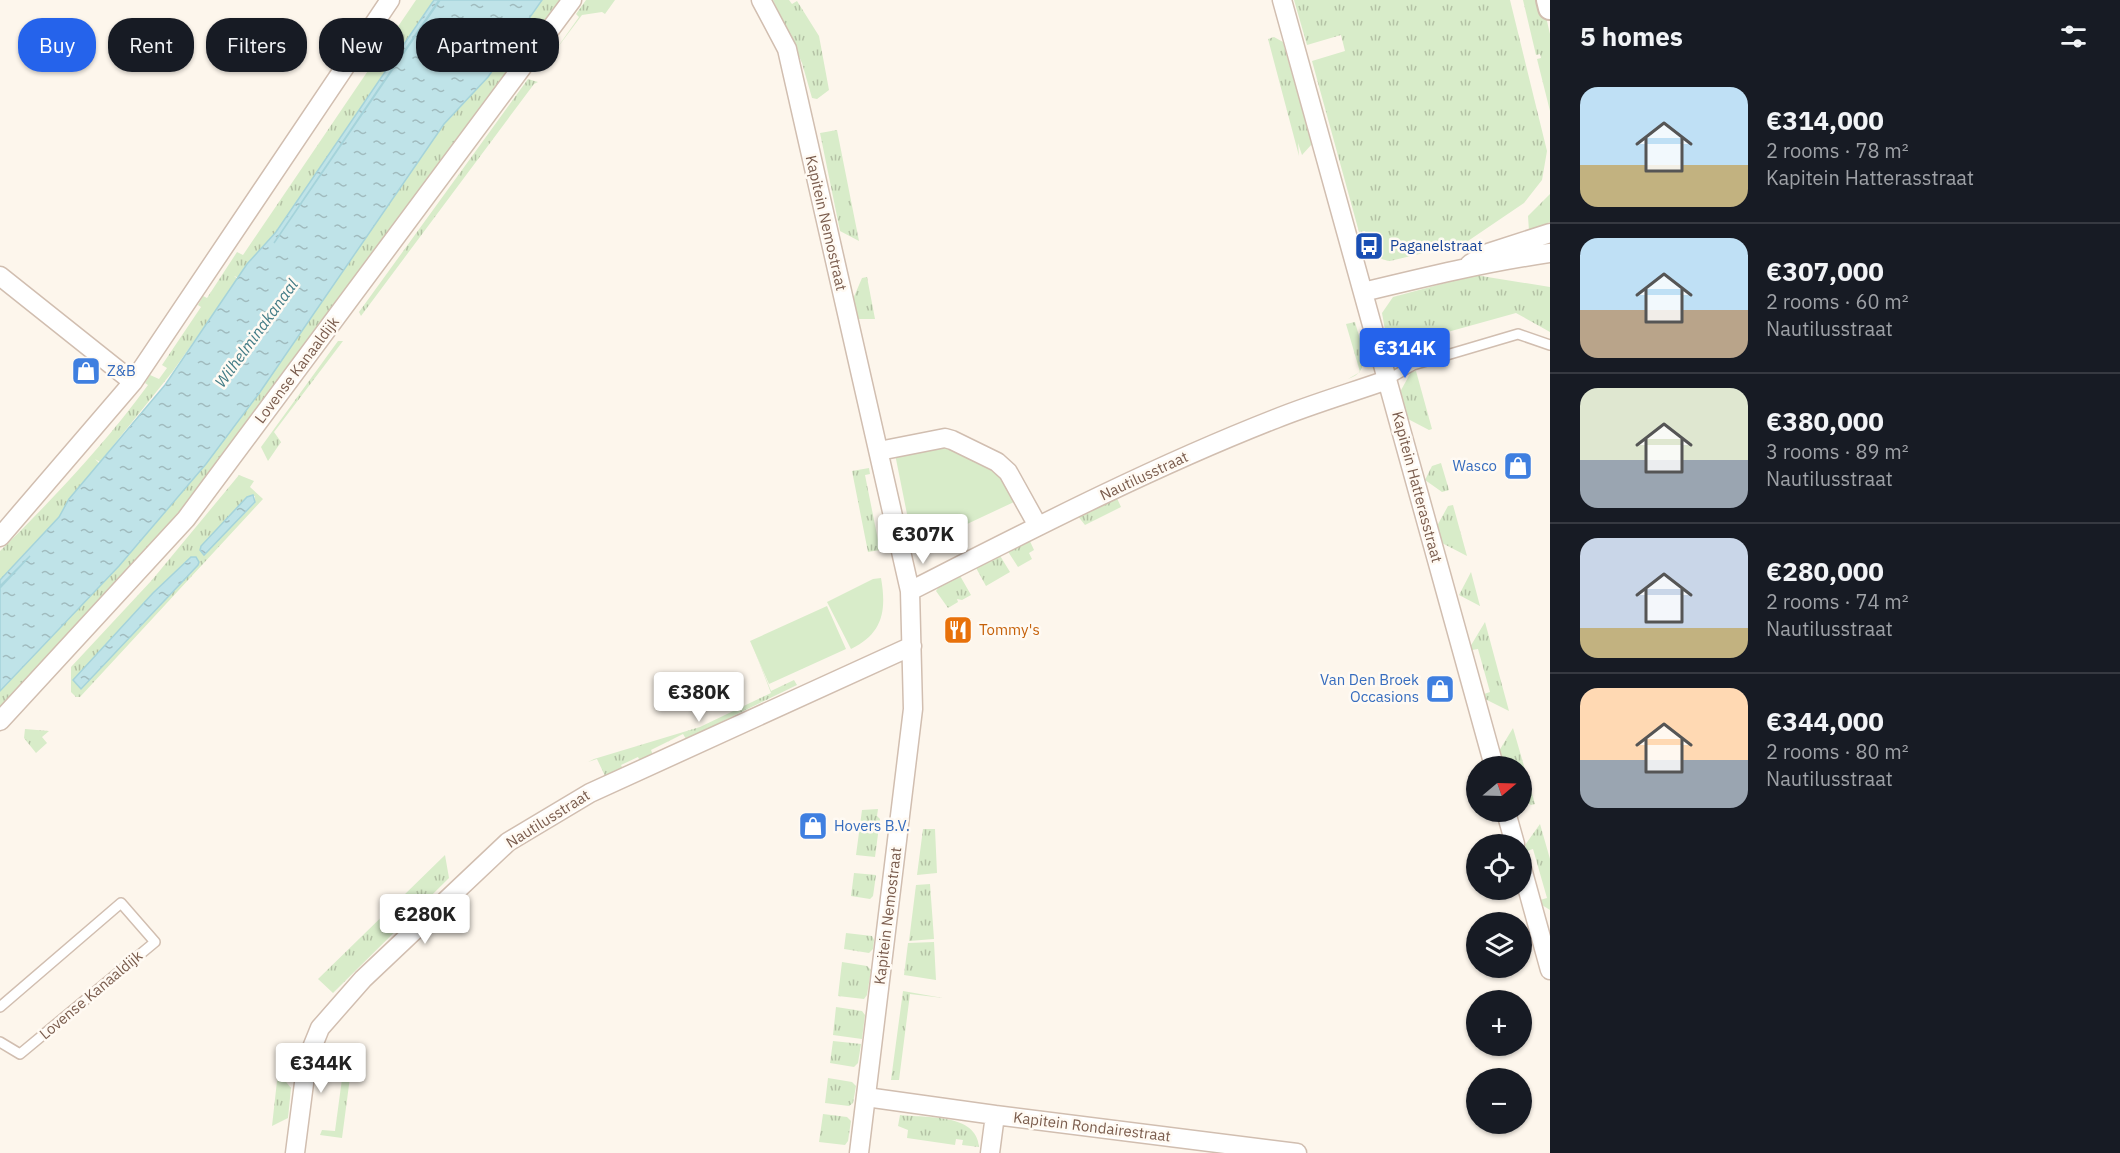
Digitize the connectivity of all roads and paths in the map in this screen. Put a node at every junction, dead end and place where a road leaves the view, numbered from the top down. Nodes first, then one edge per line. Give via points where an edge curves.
1 (390, 0) edge
2 (572, 0) edge
3 (761, 0) edge
4 (1282, 0) edge
5 (1548, 0) edge
6 (1550, 8) edge
7 (1550, 233) edge
8 (1550, 253) edge
9 (1466, 267) junction
10 (0, 276) edge
11 (1363, 292) junction
12 (1550, 345) edge
13 (1387, 380) junction
14 (133, 382) junction
15 (879, 451) junction
16 (1038, 526) junction
17 (0, 537) edge
18 (910, 591) junction
19 (912, 646) junction
20 (0, 721) edge
21 (1491, 756) edge
22 (1531, 900) edge
23 (1550, 969) edge
24 (0, 1007) edge
25 (0, 1042) edge
26 (866, 1097) junction
27 (995, 1115) junction
28 (295, 1153) edge
29 (859, 1153) edge
30 (990, 1153) edge
31 (1297, 1153) edge

1 - 14 street
2 - 20 street, Lovense Kanaaldijk via 186,519
3 - 15 street, Kapitein Nemostraat via 786,49
4 - 11 street, Kapitein Hatterasstraat
5 - 6 street
7 - 9 street via 1488,253
8 - 9 street
9 - 11 street
10 - 14 street
11 - 13 street, Kapitein Hatterasstraat
12 - 13 lane via 1518,334 1413,365
13 - 16 street, Nautilusstraat via 1197,451
13 - 21 street, Kapitein Hatterasstraat
14 - 17 street
15 - 16 street via 945,438 952,440 997,462 1008,472
15 - 18 street, Kapitein Nemostraat
16 - 18 street, Nautilusstraat
18 - 19 street, Kapitein Nemostraat
19 - 26 street, Kapitein Nemostraat via 913,709
19 - 28 street, Nautilusstraat via 590,792 508,842 363,979 320,1028 307,1060
22 - 23 street
24 - 25 lane, Lovense Kanaaldijk via 121,903 155,942 20,1054
26 - 27 street
26 - 29 street, Kapitein Nemostraat
27 - 30 street
27 - 31 street, Kapitein Rondairestraat

